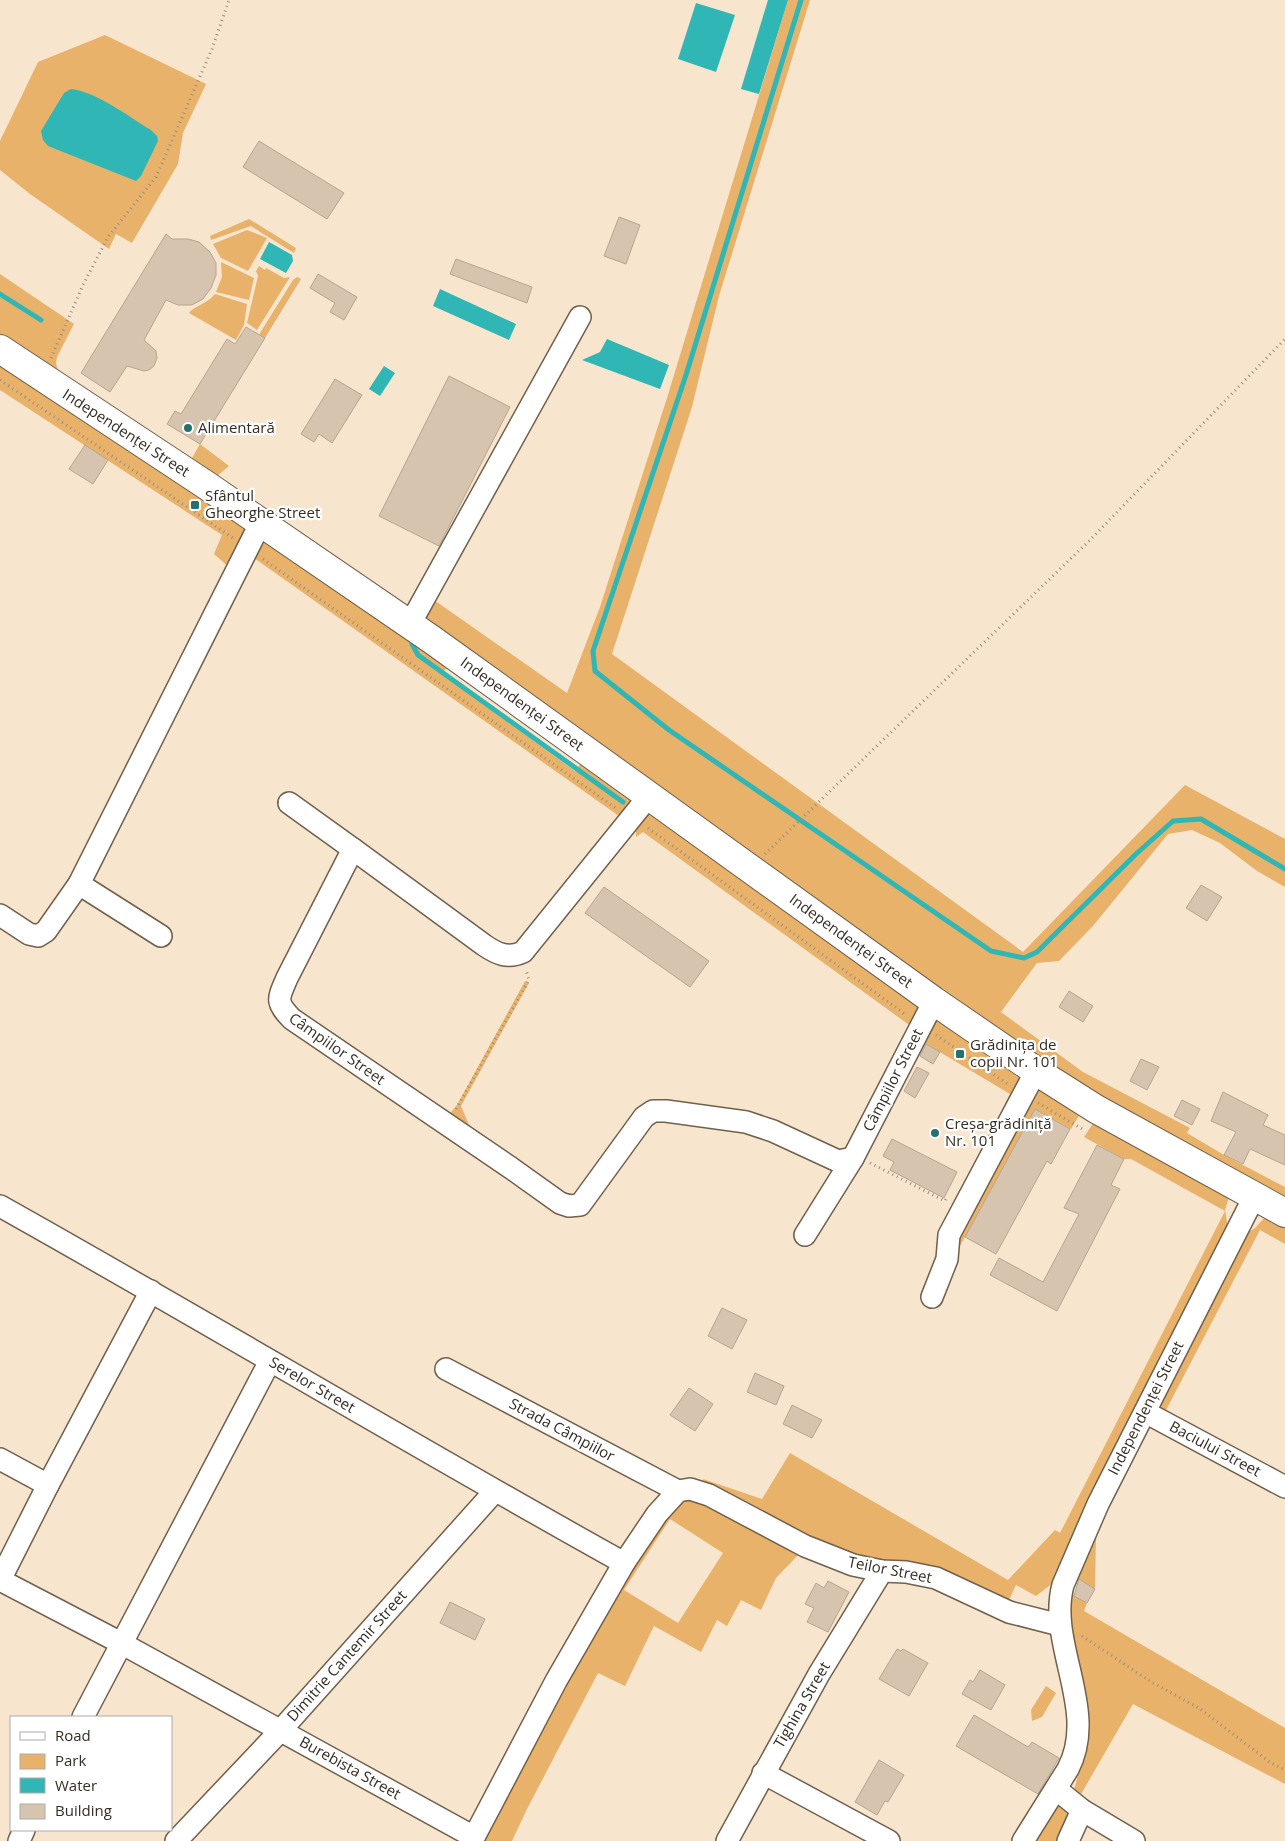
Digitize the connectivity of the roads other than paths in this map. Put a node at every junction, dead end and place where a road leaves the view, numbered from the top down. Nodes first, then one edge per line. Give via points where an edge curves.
1 (580, 317) dead end
2 (0, 349) edge
3 (261, 522) junction
4 (410, 624) junction
5 (649, 796) junction
6 (289, 803) dead end
7 (354, 850) junction
8 (79, 884) junction
9 (0, 915) edge
10 (161, 936) dead end
11 (934, 1001) junction
12 (1036, 1071) junction
13 (853, 1158) junction
14 (1254, 1197) junction
15 (0, 1206) edge
16 (1285, 1213) edge
17 (805, 1235) dead end
18 (151, 1291) junction
19 (932, 1297) dead end
20 (270, 1361) junction
21 (446, 1369) dead end
22 (1145, 1412) junction
23 (0, 1459) edge
24 (48, 1485) junction
25 (1285, 1487) edge
26 (495, 1491) junction
27 (678, 1491) junction
28 (624, 1563) junction
29 (882, 1572) junction
30 (0, 1580) edge
31 (1060, 1625) junction
32 (121, 1643) junction
33 (84, 1716) edge
34 (281, 1730) junction
35 (763, 1773) junction
36 (1056, 1789) junction
37 (1082, 1810) junction
38 (473, 1839) edge
39 (176, 1841) edge
40 (727, 1841) edge
41 (889, 1841) edge
42 (1024, 1841) edge
43 (1068, 1841) edge
44 (1134, 1841) edge

1 - 4 street
2 - 3 main road, Independenței Street
3 - 4 main road, Independenței Street
3 - 8 street
4 - 5 main road, Independenței Street
5 - 7 street via 523,952 514,956 496,953
5 - 11 main road, Independenței Street
6 - 7 street
7 - 13 street, Câmpiilor Street via 287,978 279,997 280,1008 560,1203 569,1206 580,1204 644,1117 653,1111 746,1122 838,1161
8 - 9 street via 46,931 38,936 29,934
8 - 10 street
11 - 12 main road, Independenței Street
11 - 13 street, Câmpiilor Street
12 - 14 main road, Independenței Street via 1096,1109
12 - 19 street via 949,1235 947,1259
13 - 17 street, Câmpiilor Street
14 - 16 main road, Independenței Street
14 - 22 street, Independenței Street
15 - 18 street, Serelor Street
18 - 20 street, Serelor Street
18 - 24 street, Dimitrie Cantemir Street
20 - 26 street, Serelor Street
20 - 32 street
21 - 27 street, Strada Câmpiilor
22 - 25 street, Baciului Street
22 - 31 street, Independenței Street via 1098,1504 1063,1584 1059,1597
23 - 24 street
24 - 30 street, Dimitrie Cantemir Street
26 - 28 street, Serelor Street
26 - 34 street, Dimitrie Cantemir Street
27 - 28 street via 656,1514
27 - 29 street, Teilor Street via 690,1489 709,1495 805,1546 853,1565
28 - 38 street, Burebista Street via 556,1681
29 - 31 street, Teilor Street via 906,1572 936,1578 1009,1612
29 - 35 street, Tighina Street
30 - 32 street, Dimitrie Cantemir Street
31 - 36 street via 1076,1707 1077,1743 1074,1757
32 - 33 street
32 - 34 street, Dimitrie Cantemir Street
34 - 38 street, Burebista Street
34 - 39 street
35 - 40 street, Tighina Street
35 - 41 street
36 - 37 street
36 - 42 street
37 - 43 street
37 - 44 street

